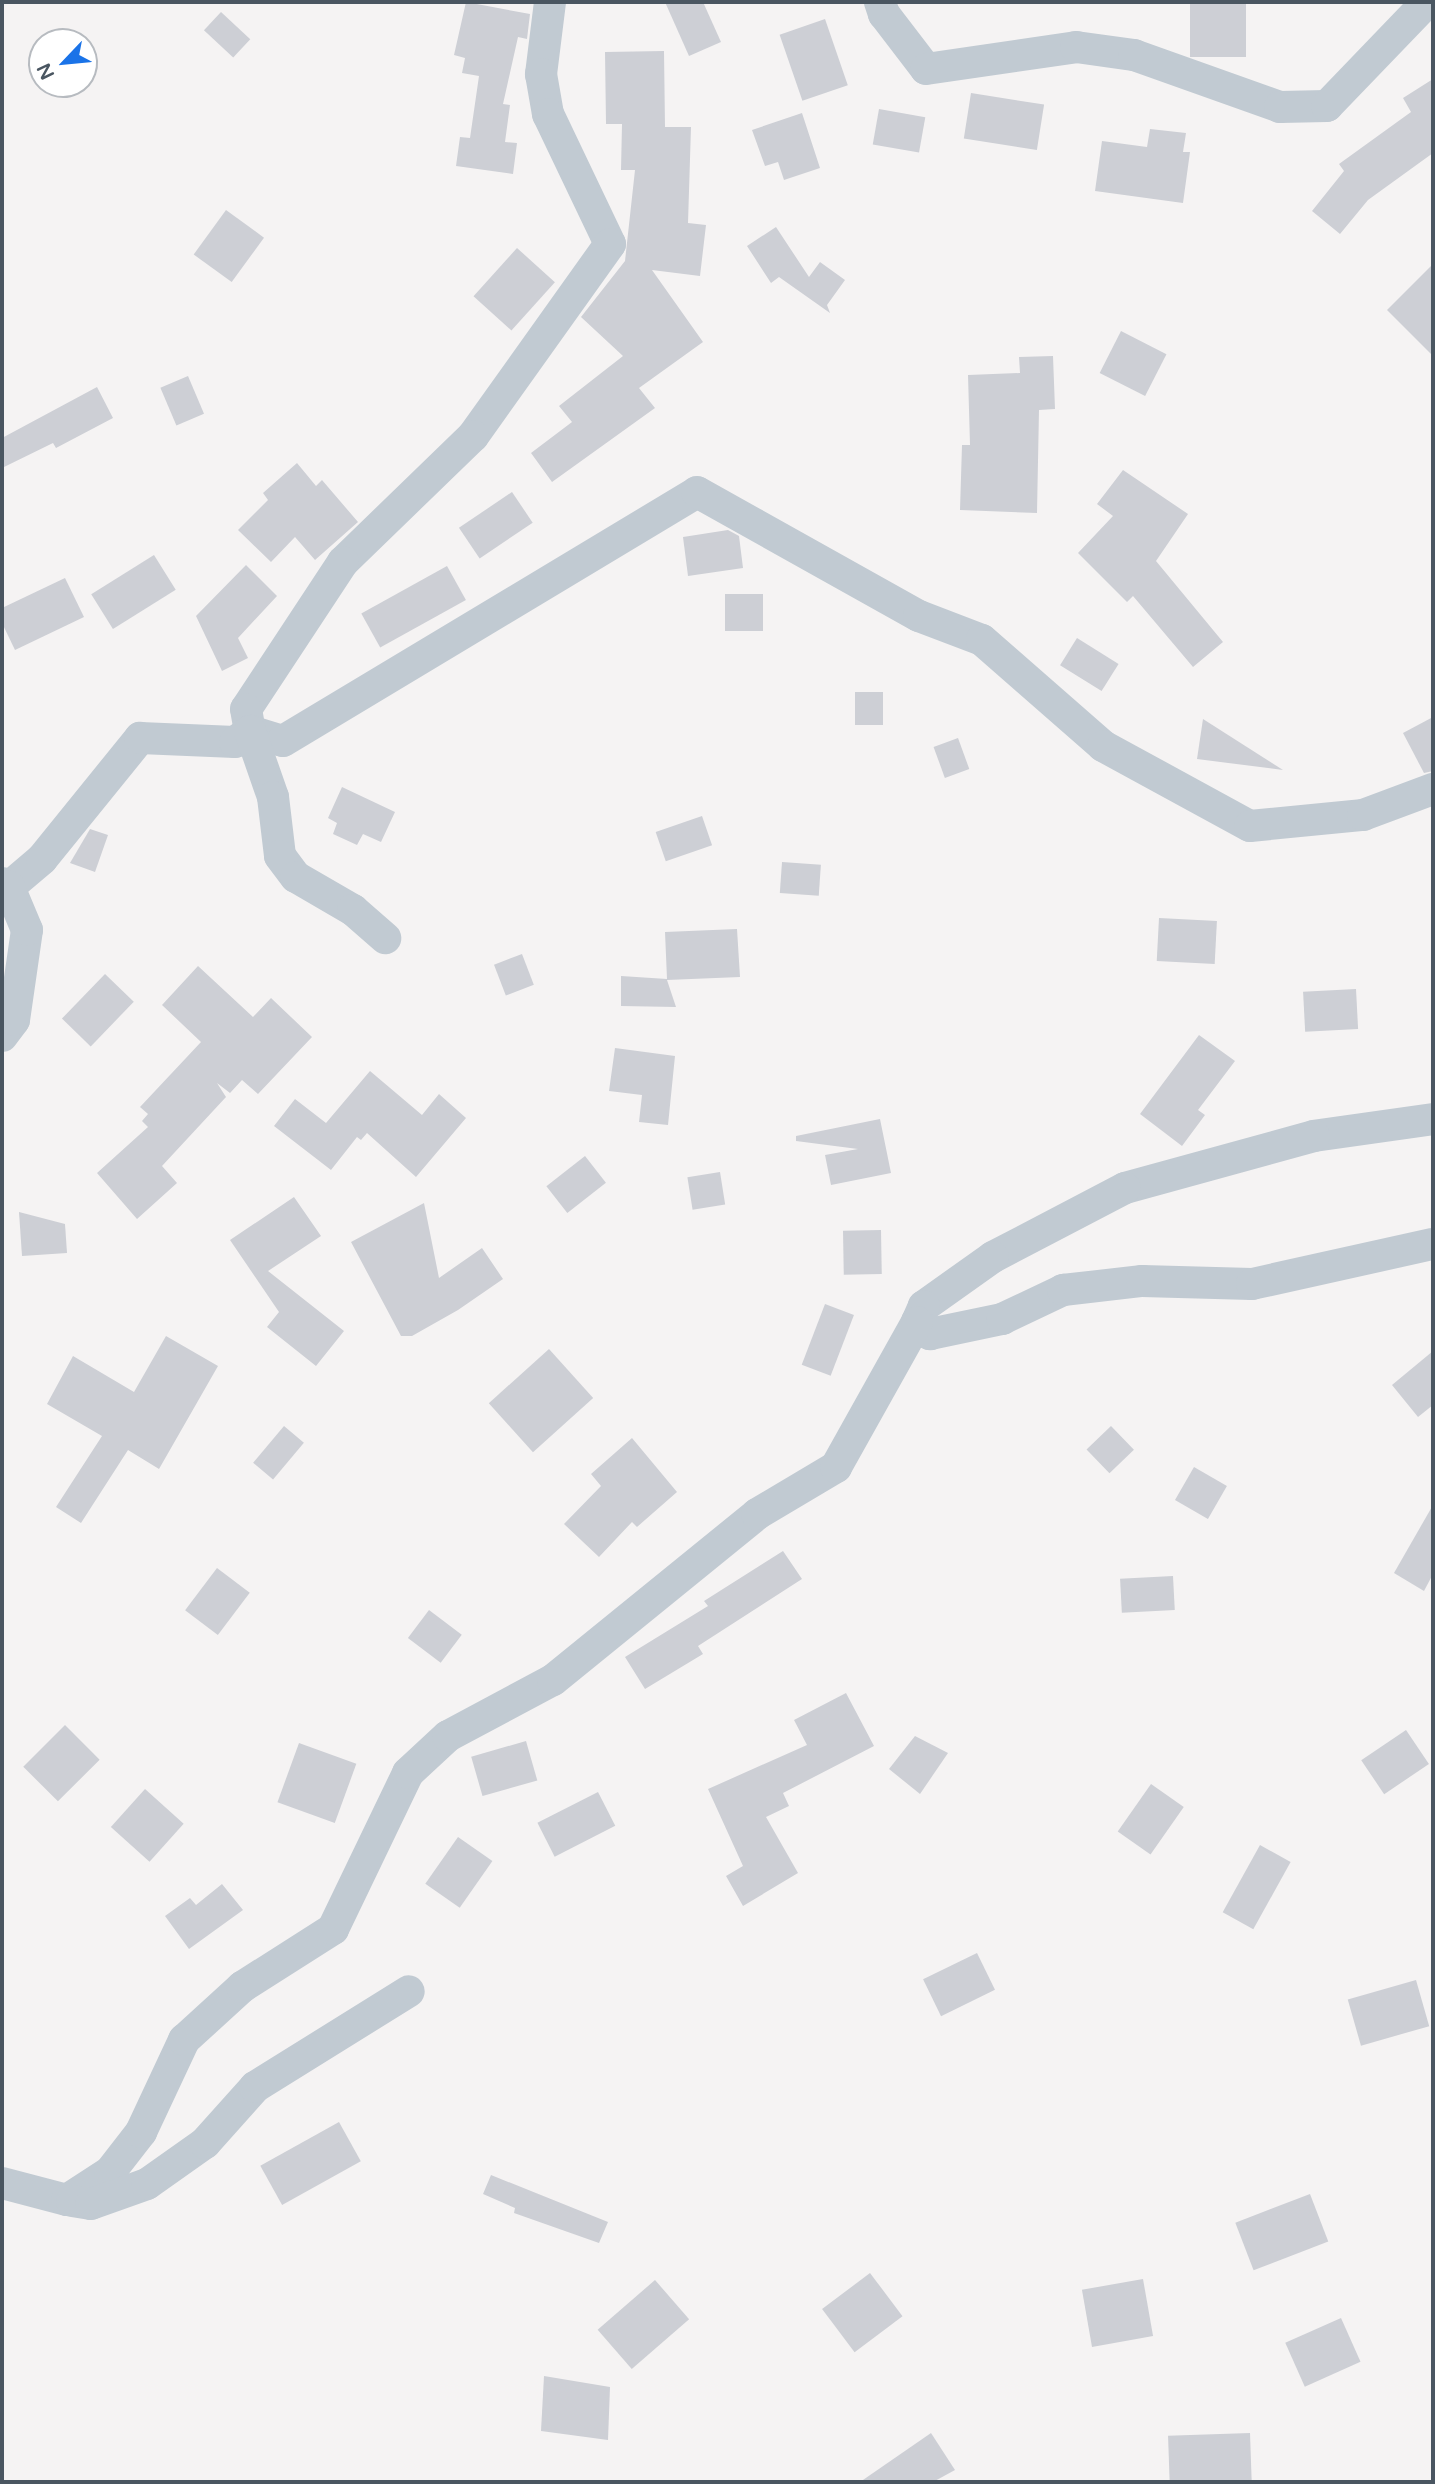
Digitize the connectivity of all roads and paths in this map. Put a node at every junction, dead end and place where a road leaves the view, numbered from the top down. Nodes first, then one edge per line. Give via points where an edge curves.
1 (550, 2) edge
2 (880, 2) edge
3 (1427, 2) edge
4 (250, 731) junction
5 (1433, 789) edge
6 (6, 885) edge
7 (385, 938) dead end
8 (2, 1036) edge
9 (1433, 1119) edge
10 (1433, 1244) edge
11 (916, 1322) junction
12 (409, 1991) dead end
13 (2, 2183) edge
14 (67, 2200) junction

1 - 4 street via 541,74 548,114 610,244 473,436 343,562 246,709
2 - 3 street via 926,69 1076,47 1135,55 1280,107 1327,106
4 - 5 street via 283,741 697,492 919,616 982,640 1103,746 1250,826 1363,815
4 - 6 street via 235,742 140,738 42,859
4 - 7 street via 274,797 280,856 296,877 353,910
6 - 8 street via 27,930 14,1020
9 - 11 street via 1314,1136 1125,1188 993,1257 924,1306
10 - 11 street via 1252,1284 1142,1281 1063,1290 1002,1319 930,1334
11 - 14 street via 836,1467 757,1514 553,1680 448,1736 408,1773 333,1929 242,1987 184,2040 141,2132 110,2172
12 - 14 street via 255,2087 205,2143 147,2184 91,2204
13 - 14 street

